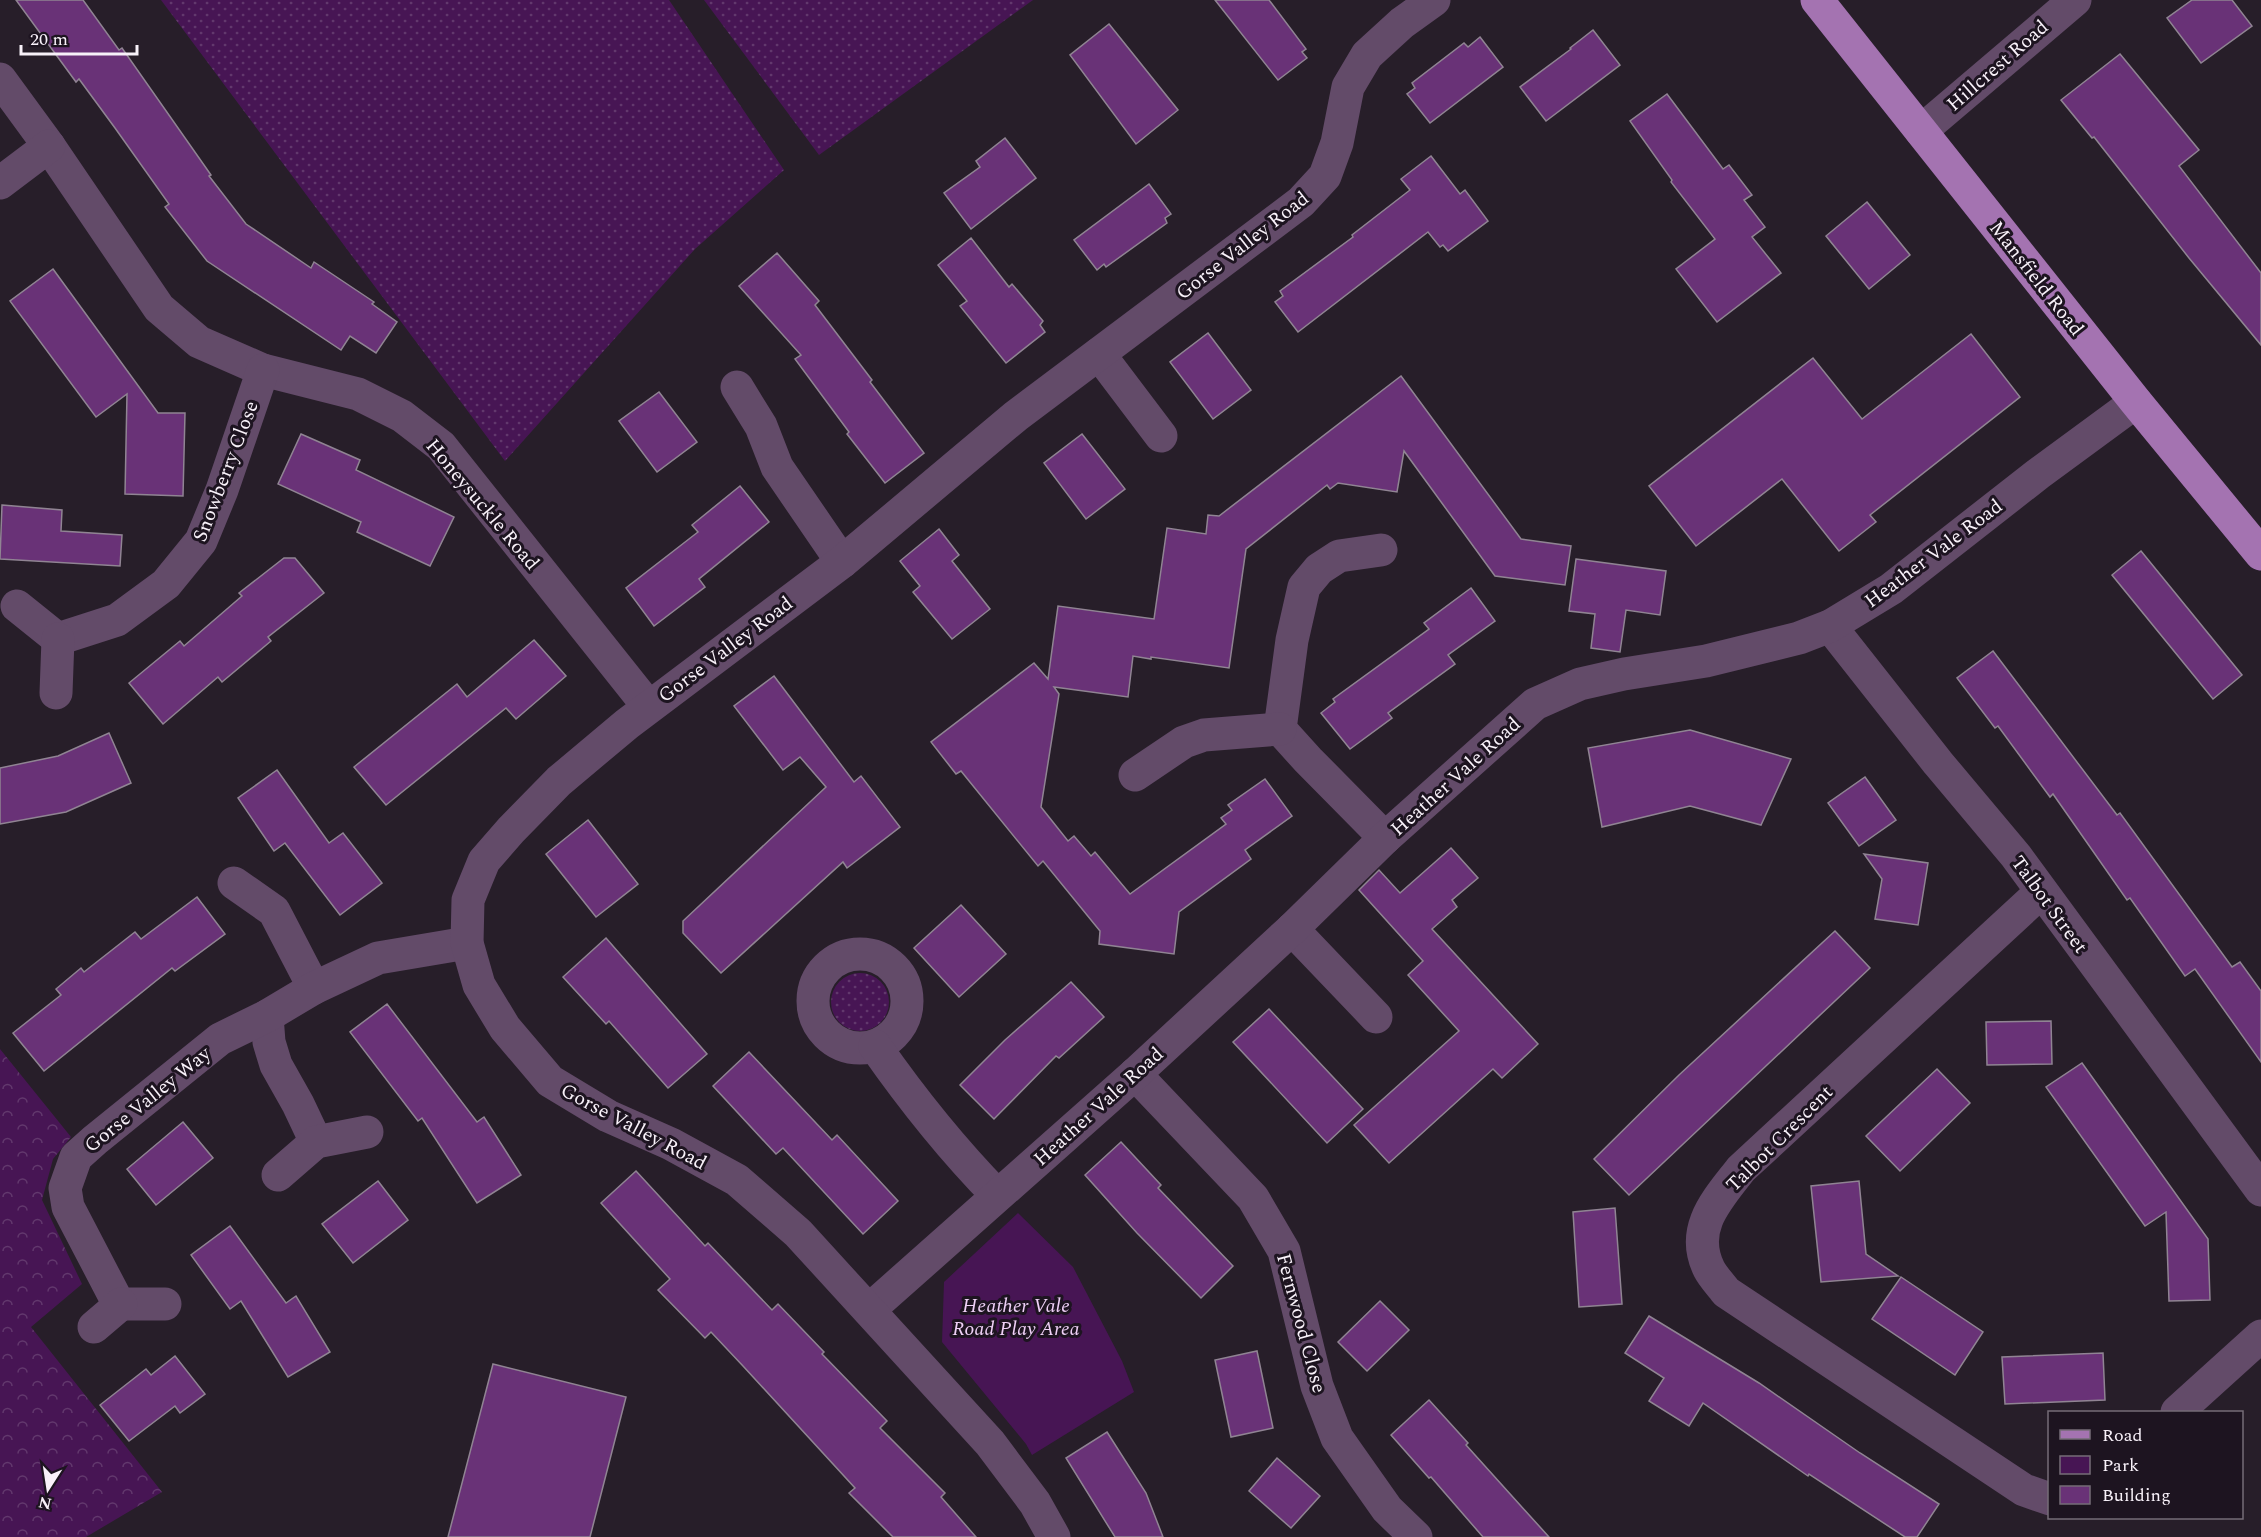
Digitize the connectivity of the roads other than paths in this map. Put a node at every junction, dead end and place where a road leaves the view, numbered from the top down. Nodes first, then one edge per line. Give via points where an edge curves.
1 (1434, 0) edge
2 (1817, 0) edge
3 (2074, 0) edge
4 (0, 79) edge
5 (1921, 131) junction
6 (49, 146) junction
7 (0, 183) edge
8 (1099, 354) junction
9 (263, 370) junction
10 (737, 387) dead end
11 (2136, 402) junction
12 (1161, 436) dead end
13 (1381, 550) dead end
14 (2261, 554) edge
15 (842, 561) junction
16 (17, 606) dead end
17 (1830, 626) junction
18 (58, 639) junction
19 (57, 693) dead end
20 (648, 706) junction
21 (1280, 729) junction
22 (1136, 775) dead end
23 (1385, 838) junction
24 (234, 883) dead end
25 (2041, 892) junction
26 (1292, 929) junction
27 (467, 943) junction
28 (314, 988) junction
29 (267, 1016) junction
30 (1376, 1017) dead end
31 (875, 1046) dead end
32 (1135, 1074) junction
33 (367, 1132) dead end
34 (316, 1142) junction
35 (278, 1175) dead end
36 (2261, 1190) edge
37 (997, 1195) junction
38 (121, 1304) junction
39 (165, 1304) dead end
40 (869, 1310) junction
41 (94, 1327) dead end
42 (2261, 1336) edge
43 (2179, 1411) edge
44 (2048, 1499) edge
45 (1408, 1534) edge
46 (1054, 1537) edge

1 - 8 street, Gorse Valley Road via 1367,55 1348,87 1337,143 1325,176 1301,202
2 - 5 main road, Mansfield Road
3 - 5 street, Hillcrest Road
4 - 6 street, Honeysuckle Road
5 - 11 main road, Mansfield Road
6 - 7 street
6 - 9 street, Honeysuckle Road via 159,308 199,342
8 - 12 street
8 - 15 street, Gorse Valley Road via 1016,417
9 - 18 street, Snowberry Close via 201,541 166,584 117,620
9 - 20 street, Honeysuckle Road via 358,394 402,416 441,446
10 - 15 street via 761,426 777,467
11 - 14 main road, Mansfield Road
11 - 17 street, Heather Vale Road via 1891,589
13 - 21 street via 1339,556 1319,569 1304,587
15 - 20 street, Gorse Valley Road
16 - 18 street
17 - 23 street, Heather Vale Road via 1799,638 1706,661 1580,684 1535,704
17 - 25 street, Talbot Street
18 - 19 street
20 - 27 street, Gorse Valley Road via 559,781 484,861 468,900
21 - 22 street via 1204,735 1184,742
21 - 23 street
23 - 26 street, Heather Vale Road
24 - 28 street via 274,911
25 - 36 street, Talbot Street
25 - 44 street, Talbot Crescent via 1742,1169 1710,1209 1701,1238 1709,1269 1726,1292 2025,1490
26 - 30 street
26 - 32 street, Heather Vale Road
27 - 28 street, Gorse Valley Way via 378,958
27 - 40 street, Gorse Valley Road via 479,985 494,1011 550,1081 597,1111 671,1144 737,1180 798,1233
28 - 29 street, Gorse Valley Way
29 - 34 street via 276,1065
29 - 38 street, Gorse Valley Way via 220,1039 76,1157 65,1188 68,1207
31 - 37 street via 914,1102
32 - 37 street, Heather Vale Road
32 - 45 street, Fernwood Close via 1253,1198 1284,1251 1317,1386 1337,1438
33 - 34 street
34 - 35 street
37 - 40 street, Heather Vale Road
38 - 39 street
38 - 41 street
40 - 46 street, Gorse Valley Road via 990,1443 1035,1503
42 - 43 street

